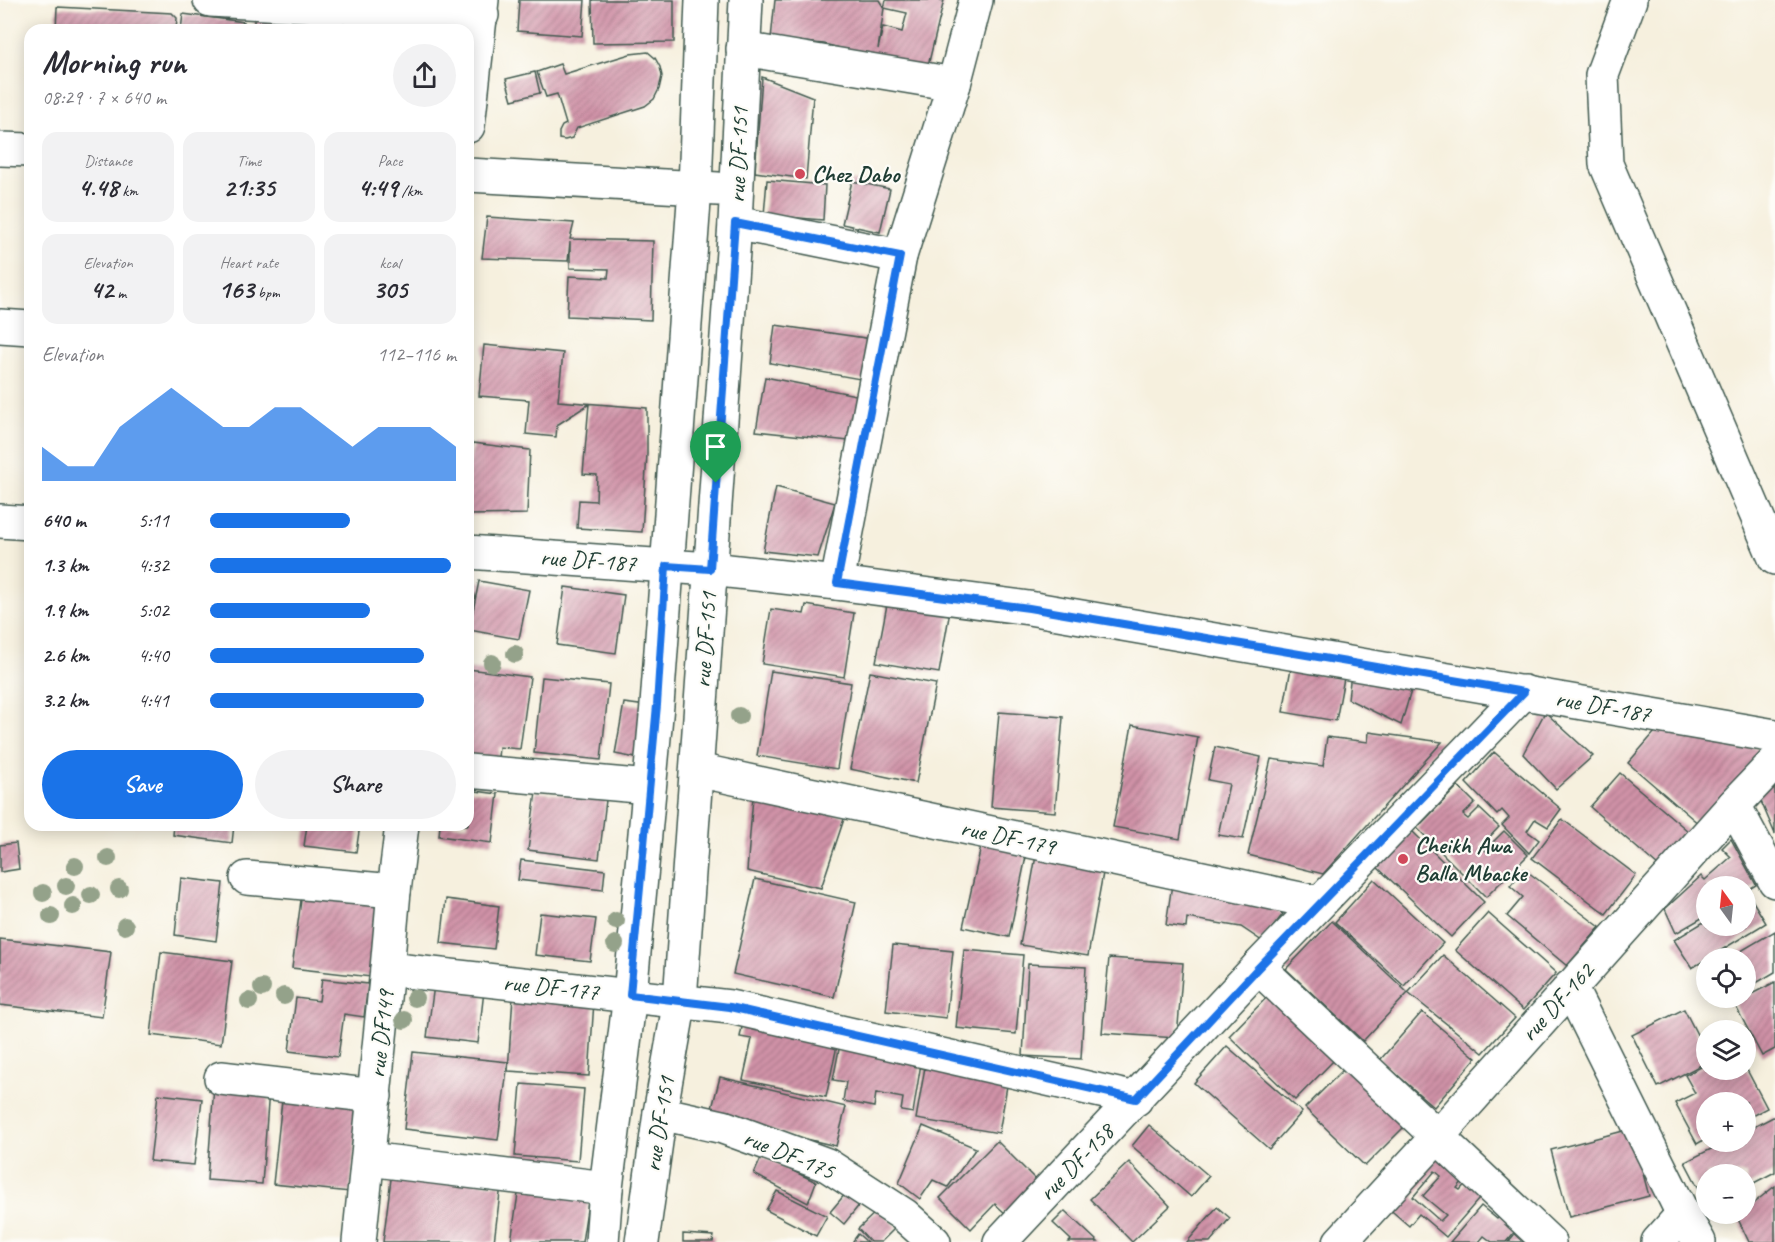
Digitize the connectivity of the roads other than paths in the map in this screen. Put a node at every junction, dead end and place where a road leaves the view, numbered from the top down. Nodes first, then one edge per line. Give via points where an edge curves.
1 (210, 0) edge
2 (702, 0) edge
3 (746, 0) edge
4 (976, 0) edge
5 (1630, 0) edge
6 (482, 8) edge
7 (385, 20) edge
8 (743, 49) junction
9 (474, 75) edge
10 (954, 84) junction
11 (0, 148) edge
12 (24, 150) edge
13 (474, 175) edge
14 (695, 188) junction
15 (736, 190) junction
16 (735, 223) junction
17 (900, 256) junction
18 (0, 326) edge
19 (24, 328) edge
20 (0, 521) edge
21 (24, 523) edge
22 (474, 552) edge
23 (1775, 558) edge
24 (666, 566) junction
25 (710, 569) junction
26 (837, 583) junction
27 (1524, 692) junction
28 (1775, 736) edge
29 (1775, 762) edge
30 (697, 770) junction
31 (474, 772) edge
32 (649, 787) junction
33 (1734, 805) junction
34 (401, 831) edge
35 (247, 878) dead end
36 (1775, 881) edge
37 (394, 891) junction
38 (1319, 903) junction
39 (1258, 968) junction
40 (387, 969) junction
41 (1570, 987) junction
42 (630, 995) junction
43 (680, 1000) junction
44 (221, 1078) dead end
45 (375, 1096) junction
46 (1136, 1099) junction
47 (660, 1113) junction
48 (1437, 1137) junction
49 (368, 1159) junction
50 (606, 1188) junction
51 (1691, 1228) edge
52 (359, 1242) edge
53 (602, 1242) edge
54 (642, 1242) edge
55 (934, 1242) edge
56 (1000, 1242) edge
57 (1340, 1242) edge
58 (1549, 1242) edge
59 (1658, 1242) edge

1 - 7 street
2 - 14 street, rue DF-151
3 - 8 street, rue DF-151
4 - 10 street
5 - 23 street via 1602,75 1606,164
6 - 7 street
6 - 9 street
8 - 10 street
8 - 15 street, rue DF-151
10 - 17 street
11 - 12 street
13 - 14 street
14 - 15 street
14 - 24 street, rue DF-151
15 - 16 street, rue DF-151
16 - 17 street
16 - 25 street, rue DF-151
17 - 26 street
18 - 19 street
20 - 21 street
22 - 24 street, rue DF-187
24 - 25 street, rue DF-187
24 - 32 street, rue DF-151
25 - 26 street, rue DF-187
25 - 30 street, rue DF-151
26 - 27 street, rue DF-187 via 1029,608
27 - 28 street, rue DF-187
27 - 38 street, rue DF-158
29 - 33 street, rue DF-162
30 - 38 street, rue DF-179
30 - 43 street, rue DF-151
31 - 32 street
32 - 42 street, rue DF-151
33 - 36 street
33 - 41 street, rue DF-162
34 - 37 street, rue DF149
35 - 37 street
37 - 40 street, rue DF149
38 - 39 street, rue DF-158
39 - 46 street, rue DF-158
39 - 48 street
40 - 42 street, rue DF-177
40 - 45 street, rue DF149
41 - 48 street, rue DF-162
41 - 51 street
42 - 43 street, rue DF-177
42 - 50 street, rue DF-151
43 - 46 street, rue DF-177 via 730,1007
43 - 47 street, rue DF-151
44 - 45 street
45 - 49 street, rue DF149
46 - 56 street, rue DF-158
47 - 54 street, rue DF-151
47 - 55 street, rue DF-175 via 723,1127 827,1165 904,1215
48 - 57 street, rue DF-162
48 - 58 street
49 - 50 street
49 - 52 street, rue DF149
50 - 53 street, rue DF-151
51 - 59 street

